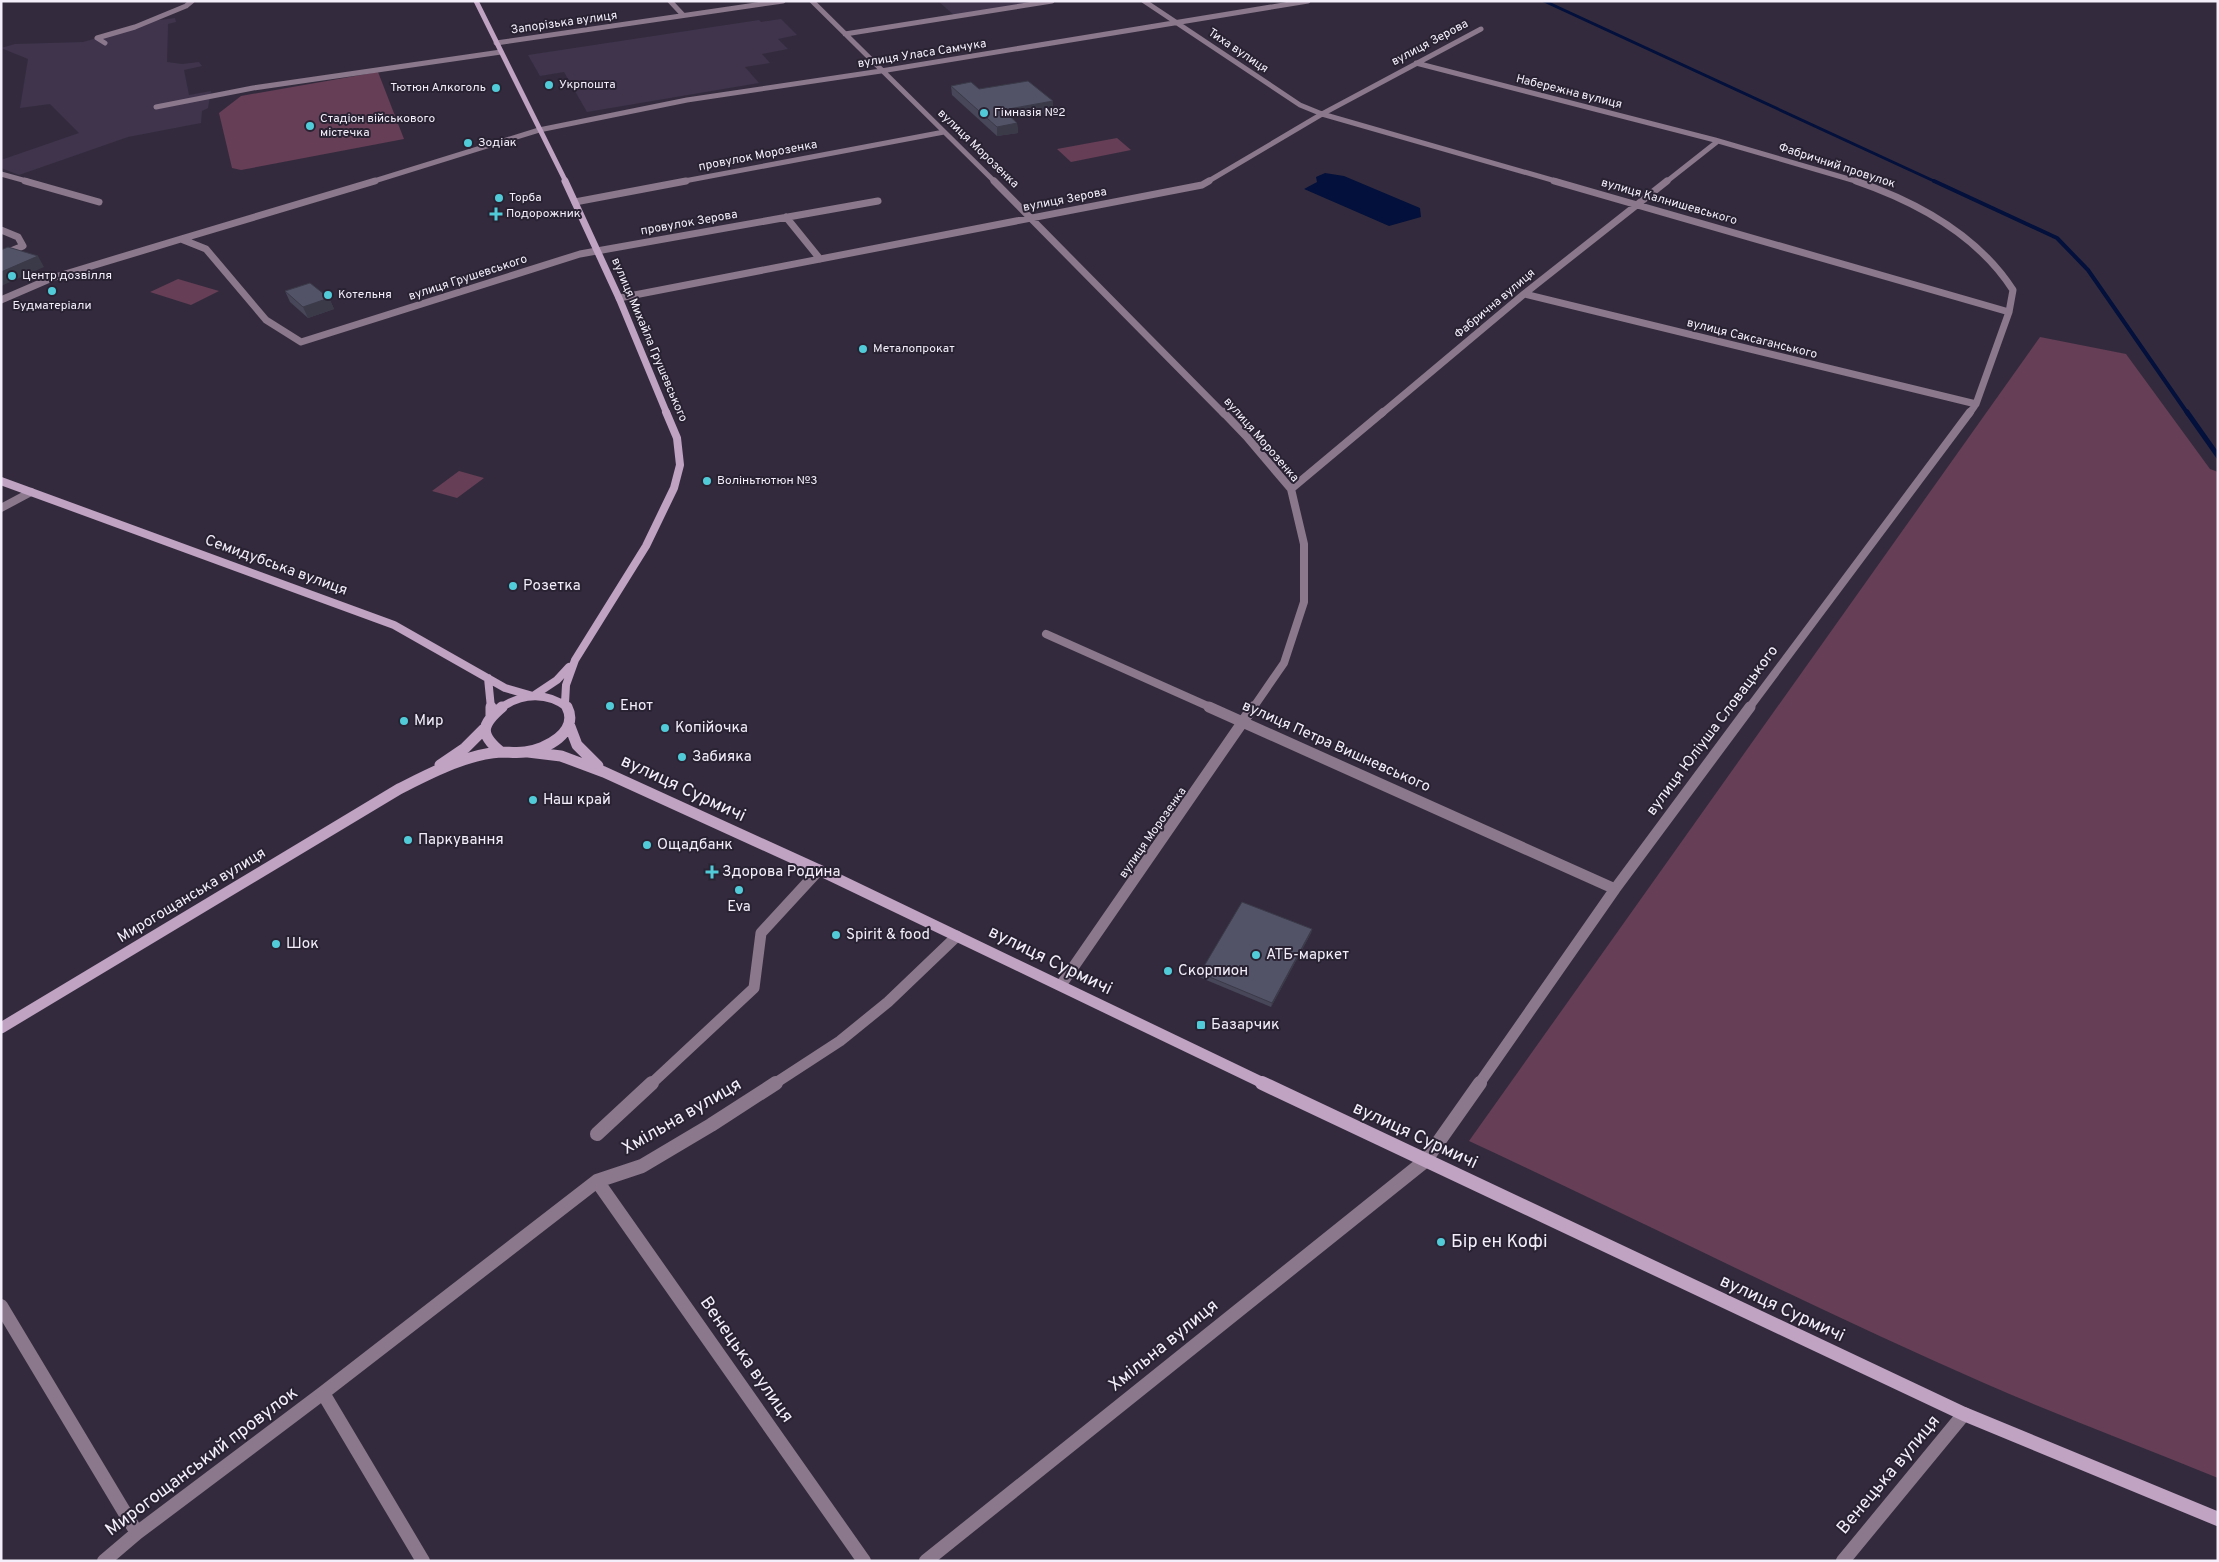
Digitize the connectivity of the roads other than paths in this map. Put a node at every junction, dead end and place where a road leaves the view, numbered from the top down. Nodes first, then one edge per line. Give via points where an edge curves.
1 (192, 1) edge
2 (476, 1) edge
3 (670, 1) edge
4 (783, 1) edge
5 (812, 1) edge
6 (1052, 1) edge
7 (1144, 1) edge
8 (1308, 1) edge
9 (683, 16) junction
10 (1177, 22) junction
11 (1481, 29) dead end
12 (846, 34) junction
13 (105, 43) dead end
14 (496, 43) junction
15 (501, 52) junction
16 (1416, 63) junction
17 (881, 71) junction
18 (156, 107) dead end
19 (1322, 114) junction
20 (539, 130) junction
21 (944, 132) junction
22 (1718, 141) junction
23 (1, 174) edge
24 (878, 201) dead end
25 (99, 202) dead end
26 (575, 202) junction
27 (1636, 204) junction
28 (786, 217) junction
29 (1031, 218) junction
30 (1, 230) edge
31 (181, 239) junction
32 (596, 251) junction
33 (1, 255) edge
34 (820, 259) junction
35 (1524, 294) junction
36 (619, 298) junction
37 (1, 300) edge
38 (2009, 312) junction
39 (1976, 404) junction
40 (1, 481) edge
41 (1291, 489) junction
42 (31, 492) junction
43 (1, 508) edge
44 (1046, 634) dead end
45 (575, 660) junction
46 (488, 678) junction
47 (533, 696) junction
48 (565, 704) junction
49 (491, 716) junction
50 (1244, 722) junction
51 (569, 724) junction
52 (484, 729) junction
53 (501, 752) junction
54 (528, 752) junction
55 (604, 772) junction
56 (425, 776) junction
57 (819, 870) junction
58 (1615, 889) junction
59 (957, 936) junction
60 (1061, 986) junction
61 (4, 1024) edge
62 (597, 1134) dead end
63 (1425, 1161) junction
64 (598, 1181) junction
65 (1, 1306) edge
66 (324, 1393) junction
67 (1964, 1414) junction
68 (2218, 1519) edge
69 (137, 1533) junction
70 (104, 1561) edge
71 (423, 1561) edge
72 (864, 1561) edge
73 (926, 1561) edge
74 (1843, 1561) edge

1 - 13 street via 135,27 97,38
2 - 14 main road, вулиця Михайла Грушевського
3 - 9 street
4 - 9 street, Запорізька вулиця
5 - 12 street, вулиця Морозенка
6 - 12 street
7 - 10 street, Тиха вулиця
8 - 10 street, вулиця Уласа Самчука
9 - 14 street, Запорізька вулиця
10 - 17 street, вулиця Уласа Самчука
10 - 19 street, Тиха вулиця via 1300,105
11 - 16 street, вулиця Зерова
12 - 17 street, вулиця Морозенка
14 - 15 main road, вулиця Михайла Грушевського
15 - 18 street via 253,88
15 - 20 main road, вулиця Михайла Грушевського
16 - 19 street, вулиця Зерова
16 - 22 street, Набережна вулиця
17 - 20 street, вулиця Уласа Самчука via 687,100
17 - 21 street, вулиця Морозенка
19 - 27 street, вулиця Калнишевського
19 - 29 street, вулиця Зерова via 1202,185
20 - 26 main road, вулиця Михайла Грушевського
20 - 31 street
21 - 26 street, провулок Морозенка
21 - 29 street, вулиця Морозенка
22 - 27 street, Фабрична вулиця
22 - 38 street, Фабричний провулок via 1865,185 1931,214 1982,250 2002,270 2013,290
23 - 25 street
24 - 28 street, провулок Зерова
26 - 32 main road, вулиця Михайла Грушевського
27 - 35 street, Фабрична вулиця
27 - 38 street, вулиця Калнишевського
28 - 32 street, провулок Зерова
28 - 34 street
29 - 34 street, вулиця Зерова
29 - 41 street, вулиця Морозенка via 1246,436
30 - 33 street via 18,237 23,246
31 - 32 street, вулиця Грушевського via 206,249 266,320 301,342
31 - 37 street via 52,278
32 - 36 main road, вулиця Михайла Грушевського
34 - 36 street, вулиця Зерова
35 - 39 street, вулиця Саксаганського
35 - 41 street, Фабрична вулиця
36 - 45 main road, вулиця Михайла Грушевського via 677,438 680,465 674,488 646,546
38 - 39 street, вулиця Юліуша Словацького
39 - 58 street, вулиця Юліуша Словацького
40 - 42 main road, Семидубська вулиця
41 - 50 street, вулиця Морозенка via 1304,544 1304,602 1284,664
42 - 43 street
42 - 46 main road, Семидубська вулиця via 394,625
44 - 50 street, вулиця Петра Вишневського
45 - 47 main road, вулиця Михайла Грушевського via 557,680
45 - 48 main road, вулиця Михайла Грушевського via 566,685
46 - 47 main road, Семидубська вулиця via 512,691
46 - 49 main road
47 - 48 main road via 556,698
47 - 49 main road via 510,702
48 - 51 main road via 570,713
49 - 52 main road
50 - 58 street, вулиця Петра Вишневського
50 - 60 street, вулиця Морозенка
51 - 54 main road via 554,742
51 - 55 main road via 577,745
52 - 53 main road via 490,746
52 - 56 main road via 465,748
53 - 54 main road
53 - 56 main road
54 - 55 main road via 561,756
55 - 57 main road, вулиця Сурмичі
56 - 61 main road, Мирогощанська вулиця
57 - 59 main road, вулиця Сурмичі
57 - 62 street via 761,933 754,988
58 - 63 street, вулиця Юліуша Словацького
59 - 60 main road, вулиця Сурмичі
59 - 64 street, Хмільна вулиця via 888,1002 840,1041 728,1115 642,1166
60 - 63 main road, вулиця Сурмичі
63 - 67 main road, вулиця Сурмичі
63 - 73 street, Хмільна вулиця
64 - 66 street, Хмільна вулиця
64 - 72 street, Венецька вулиця
65 - 69 street
66 - 69 street, Мирогощанський провулок
66 - 71 street
67 - 68 main road, вулиця Сурмичі
67 - 74 street, Венецька вулиця
69 - 70 street, Мирогощанський провулок

